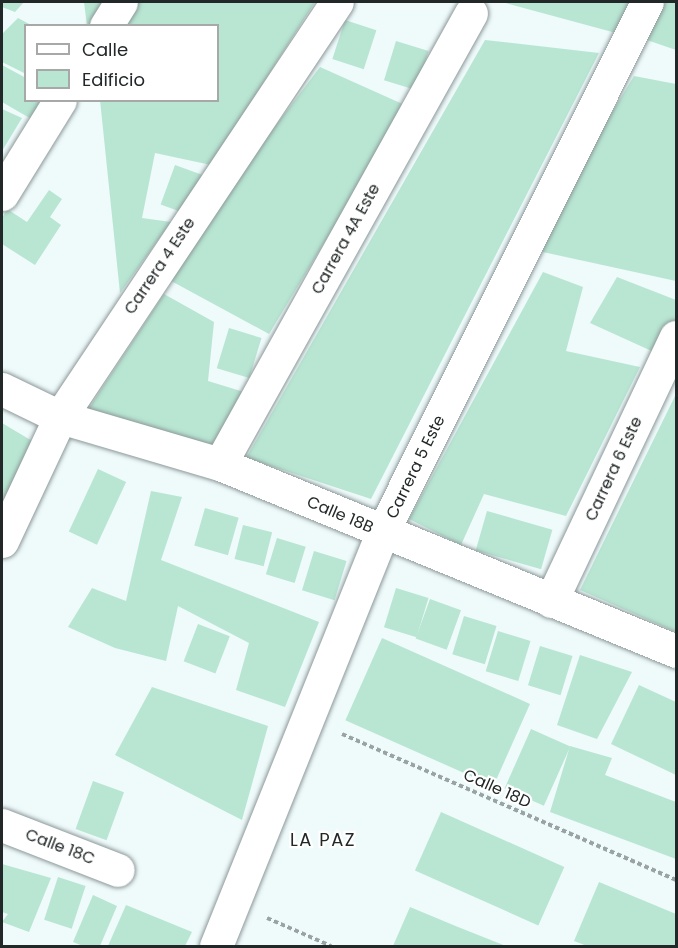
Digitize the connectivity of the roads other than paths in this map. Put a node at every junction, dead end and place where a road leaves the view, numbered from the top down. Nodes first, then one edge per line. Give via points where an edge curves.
1 (121, 2) edge
2 (337, 2) edge
3 (647, 2) edge
4 (471, 13) dead end
5 (107, 24) edge
6 (59, 102) edge
7 (2, 194) edge
8 (676, 337) edge
9 (2, 389) edge
10 (60, 417) junction
11 (220, 464) junction
12 (382, 534) junction
13 (2, 541) edge
14 (551, 601) junction
15 (676, 651) edge
16 (2, 825) edge
17 (118, 870) dead end
18 (216, 946) edge

1 - 5 street
2 - 10 street, Carrera 4 Este
3 - 12 street, Carrera 5 Este
4 - 11 street, Carrera 4A Este
6 - 7 street
8 - 14 street, Carrera 6 Este
9 - 10 street, Calle 18B
10 - 11 street, Calle 18B
10 - 13 street, Carrera 4 Este
11 - 12 street, Calle 18B
12 - 14 street, Calle 18B
12 - 18 street, Carrera 5 Este
14 - 15 street, Calle 18B
16 - 17 street, Calle 18C

